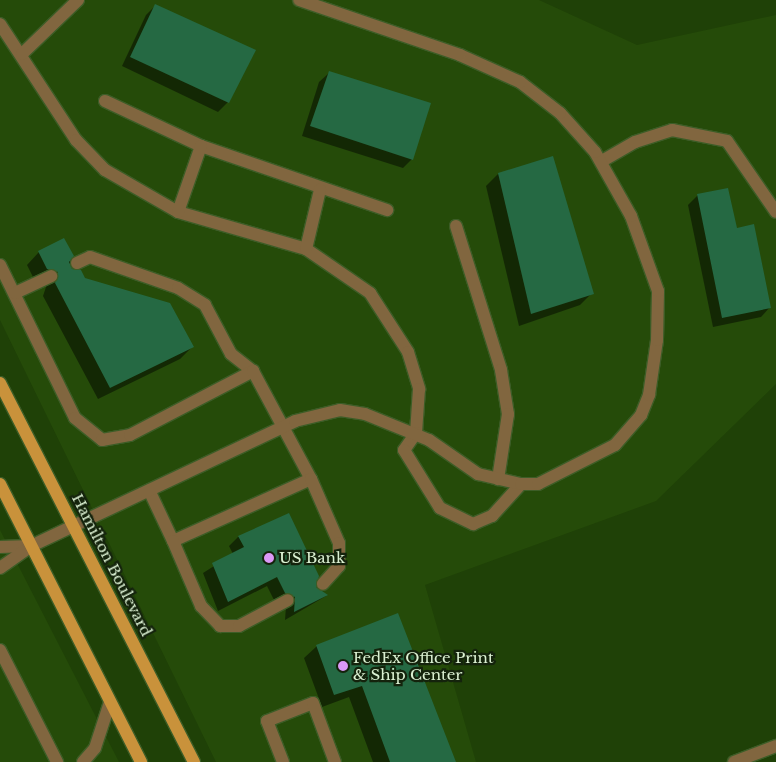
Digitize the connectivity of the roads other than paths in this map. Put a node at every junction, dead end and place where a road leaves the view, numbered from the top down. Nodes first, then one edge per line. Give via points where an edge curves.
1 (78, 0) edge
2 (299, 0) edge
3 (0, 24) edge
4 (22, 54) junction
5 (106, 102) dead end
6 (201, 146) junction
7 (602, 161) junction
8 (320, 190) junction
9 (387, 210) dead end
10 (178, 212) junction
11 (776, 212) edge
12 (456, 226) dead end
13 (306, 249) junction
14 (77, 263) dead end
15 (0, 265) edge
16 (51, 276) dead end
17 (15, 293) junction
18 (253, 371) junction
19 (0, 383) edge
20 (284, 426) junction
21 (416, 433) junction
22 (311, 479) junction
23 (498, 479) junction
24 (0, 484) edge
25 (521, 484) junction
26 (149, 490) junction
27 (73, 527) junction
28 (173, 541) junction
29 (31, 546) junction
30 (0, 547) edge
31 (0, 568) edge
32 (323, 584) dead end
33 (288, 600) dead end
34 (0, 650) edge
35 (110, 702) junction
36 (776, 746) edge
37 (58, 762) edge
38 (83, 762) edge
39 (141, 762) edge
40 (194, 762) edge
41 (283, 762) edge
42 (335, 762) edge
43 (734, 762) edge

1 - 4 street
2 - 7 street via 460,55 520,82 560,113
3 - 4 street
4 - 10 street via 76,140 105,170
5 - 6 street
6 - 8 street
6 - 10 street
7 - 11 street via 635,142 672,130 727,141
7 - 25 street via 631,216 658,290 657,340 649,394 641,415 615,445 538,484
8 - 9 street
8 - 13 street
10 - 13 street
12 - 23 street via 501,370 508,414
13 - 21 street via 370,293 391,321 408,352 418,389
14 - 18 street via 90,257 178,288 205,305 231,354
15 - 17 street
16 - 17 street
17 - 18 street via 75,418 102,440 130,435
18 - 20 street
19 - 27 main road, Hamilton Boulevard
20 - 21 street via 340,410 392,422
20 - 22 street
20 - 26 street
21 - 23 street via 478,474
21 - 25 street via 404,450 440,508 473,524 492,516
22 - 28 street
22 - 32 street via 339,543 339,566
23 - 25 street
24 - 29 main road
26 - 27 street
26 - 28 street
27 - 29 street
27 - 40 main road, Hamilton Boulevard
28 - 33 street via 201,606 220,626 239,626
29 - 30 street
29 - 31 street
29 - 35 main road
34 - 37 street
35 - 38 street via 96,748
35 - 39 main road
36 - 43 street
41 - 42 street via 267,720 313,703

